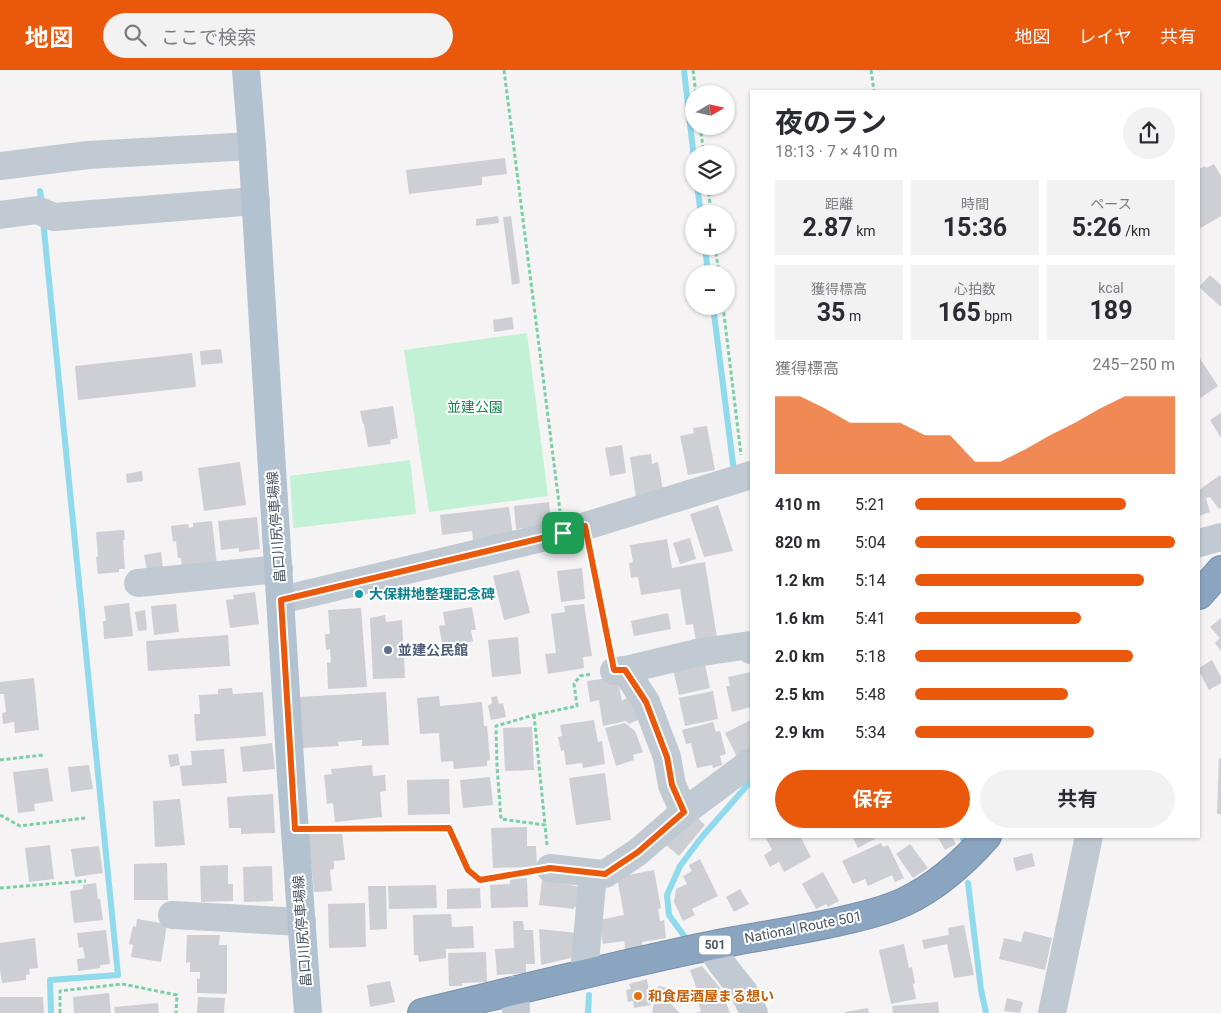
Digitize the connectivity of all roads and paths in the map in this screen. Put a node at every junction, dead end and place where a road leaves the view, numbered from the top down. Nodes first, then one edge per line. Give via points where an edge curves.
1 (246, 70) edge
2 (504, 70) edge
3 (693, 70) edge
4 (871, 70) edge
5 (695, 85) edge
6 (874, 90) edge
7 (252, 146) junction
8 (0, 166) edge
9 (256, 201) junction
10 (0, 215) edge
11 (724, 315) edge
12 (748, 476) edge
13 (574, 529) junction
14 (1221, 537) edge
15 (1200, 543) edge
16 (279, 569) junction
17 (1221, 570) edge
18 (138, 583) dead end
19 (1200, 594) edge
20 (281, 600) junction
21 (750, 645) edge
22 (619, 670) junction
23 (534, 715) junction
24 (44, 755) dead end
25 (0, 760) edge
26 (750, 763) edge
27 (684, 812) junction
28 (0, 815) edge
29 (85, 818) dead end
30 (545, 824) junction
31 (295, 829) junction
32 (984, 838) edge
33 (1089, 838) edge
34 (550, 868) junction
35 (593, 873) junction
36 (86, 881) dead end
37 (0, 888) edge
38 (172, 915) dead end
39 (302, 922) junction
40 (710, 946) junction
41 (584, 974) junction
42 (516, 1002) edge
43 (60, 1013) edge
44 (176, 1013) edge
45 (308, 1013) edge
46 (422, 1013) edge
47 (754, 1013) edge
48 (1052, 1013) edge

1 - 7 main road, 畠口川尻停車場線
2 - 13 path
3 - 5 path
4 - 6 path
7 - 8 street via 88,155
7 - 9 main road, 畠口川尻停車場線
9 - 10 street via 54,217 37,210
9 - 16 main road, 畠口川尻停車場線
11 - 12 path
12 - 13 street
13 - 20 street
13 - 22 path
14 - 15 street
16 - 18 street
16 - 20 main road, 畠口川尻停車場線
17 - 19 highway
20 - 31 main road, 畠口川尻停車場線
21 - 22 street
22 - 23 path via 580,676 574,684 577,706
22 - 27 street via 646,702 667,757 672,785
23 - 30 path
23 - 30 path via 496,726 500,819
24 - 25 path
26 - 27 street
27 - 35 street via 638,852 605,874
28 - 29 path via 20,826
30 - 34 path
31 - 34 path via 449,828 468,870 480,880
31 - 39 main road, 畠口川尻停車場線
32 - 40 highway, National Route 501 / 501 via 950,872 904,902 837,922
33 - 48 street
34 - 35 street
35 - 41 street
36 - 37 path
38 - 39 street
39 - 45 main road, 畠口川尻停車場線
40 - 41 highway, National Route 501 / 501
40 - 47 street via 744,992
41 - 42 highway, National Route 501 / 501
42 - 46 highway, National Route 501 / 501
43 - 44 path via 60,991 122,984 177,995

